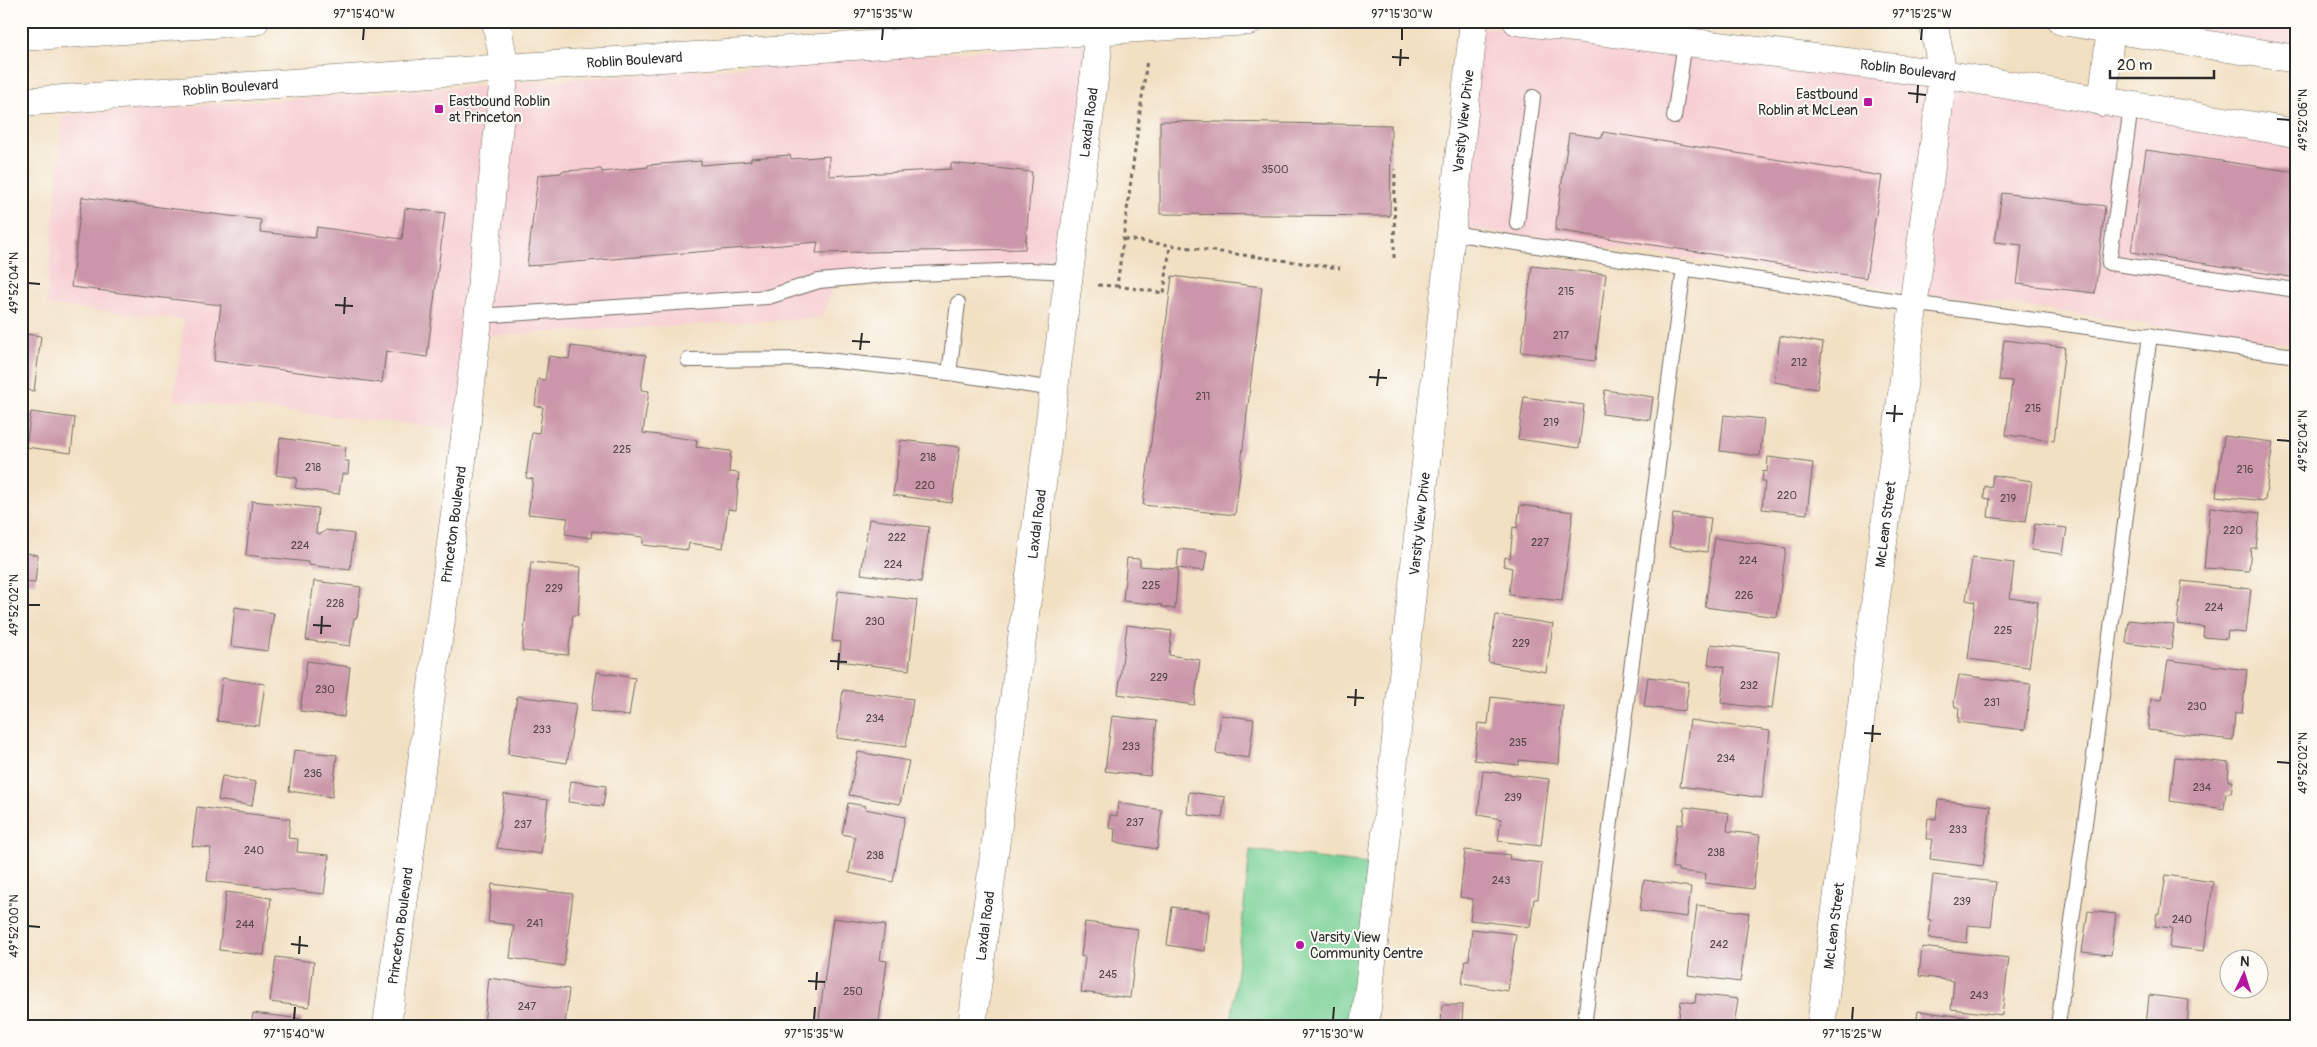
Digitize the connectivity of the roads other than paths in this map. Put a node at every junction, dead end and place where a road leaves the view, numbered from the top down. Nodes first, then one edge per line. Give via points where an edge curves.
1 (255, 21) edge
2 (496, 21) edge
3 (1249, 21) edge
4 (1474, 21) edge
5 (1517, 21) edge
6 (1933, 21) edge
7 (2062, 21) edge
8 (2112, 25) edge
9 (1096, 26) edge
10 (21, 37) edge
11 (1685, 42) junction
12 (2296, 59) edge
13 (505, 68) junction
14 (1943, 74) junction
15 (1533, 97) dead end
16 (21, 102) edge
17 (2102, 102) junction
18 (2131, 107) junction
19 (1674, 117) dead end
20 (2296, 133) edge
21 (1517, 224) dead end
22 (1451, 233) junction
23 (1684, 268) junction
24 (1068, 277) junction
25 (2296, 290) edge
26 (958, 303) dead end
27 (1912, 303) junction
28 (478, 316) junction
29 (2150, 335) junction
30 (2296, 356) edge
31 (688, 360) dead end
32 (949, 373) junction
33 (1054, 389) junction
34 (387, 1026) edge
35 (972, 1026) edge
36 (1364, 1026) edge
37 (1584, 1026) edge
38 (1821, 1026) edge
39 (2058, 1026) edge

1 - 10 street
2 - 13 street, Princeton Boulevard
3 - 9 street, Roblin Boulevard
4 - 22 street, Varsity View Drive
5 - 11 street, Roblin Boulevard
6 - 14 street, McLean Street
7 - 8 street
8 - 12 street
8 - 17 street
9 - 13 street, Roblin Boulevard
9 - 24 street, Laxdal Road via 1096,56
11 - 14 street, Roblin Boulevard
11 - 19 lane
13 - 16 street, Roblin Boulevard
13 - 28 street, Princeton Boulevard
14 - 17 street, Roblin Boulevard
14 - 27 street, McLean Street
15 - 21 lane
17 - 18 street, Roblin Boulevard
18 - 20 street, Roblin Boulevard
18 - 25 lane via 2109,262
22 - 23 lane
22 - 36 street, Varsity View Drive
23 - 27 lane
23 - 37 lane
24 - 28 lane via 1028,270 885,275 819,280 768,297
24 - 33 street, Laxdal Road
26 - 32 lane
27 - 29 lane
27 - 38 street, McLean Street
28 - 34 street, Princeton Boulevard via 466,430
29 - 30 lane
29 - 39 lane
31 - 32 lane via 817,358
32 - 33 lane
33 - 35 street, Laxdal Road

